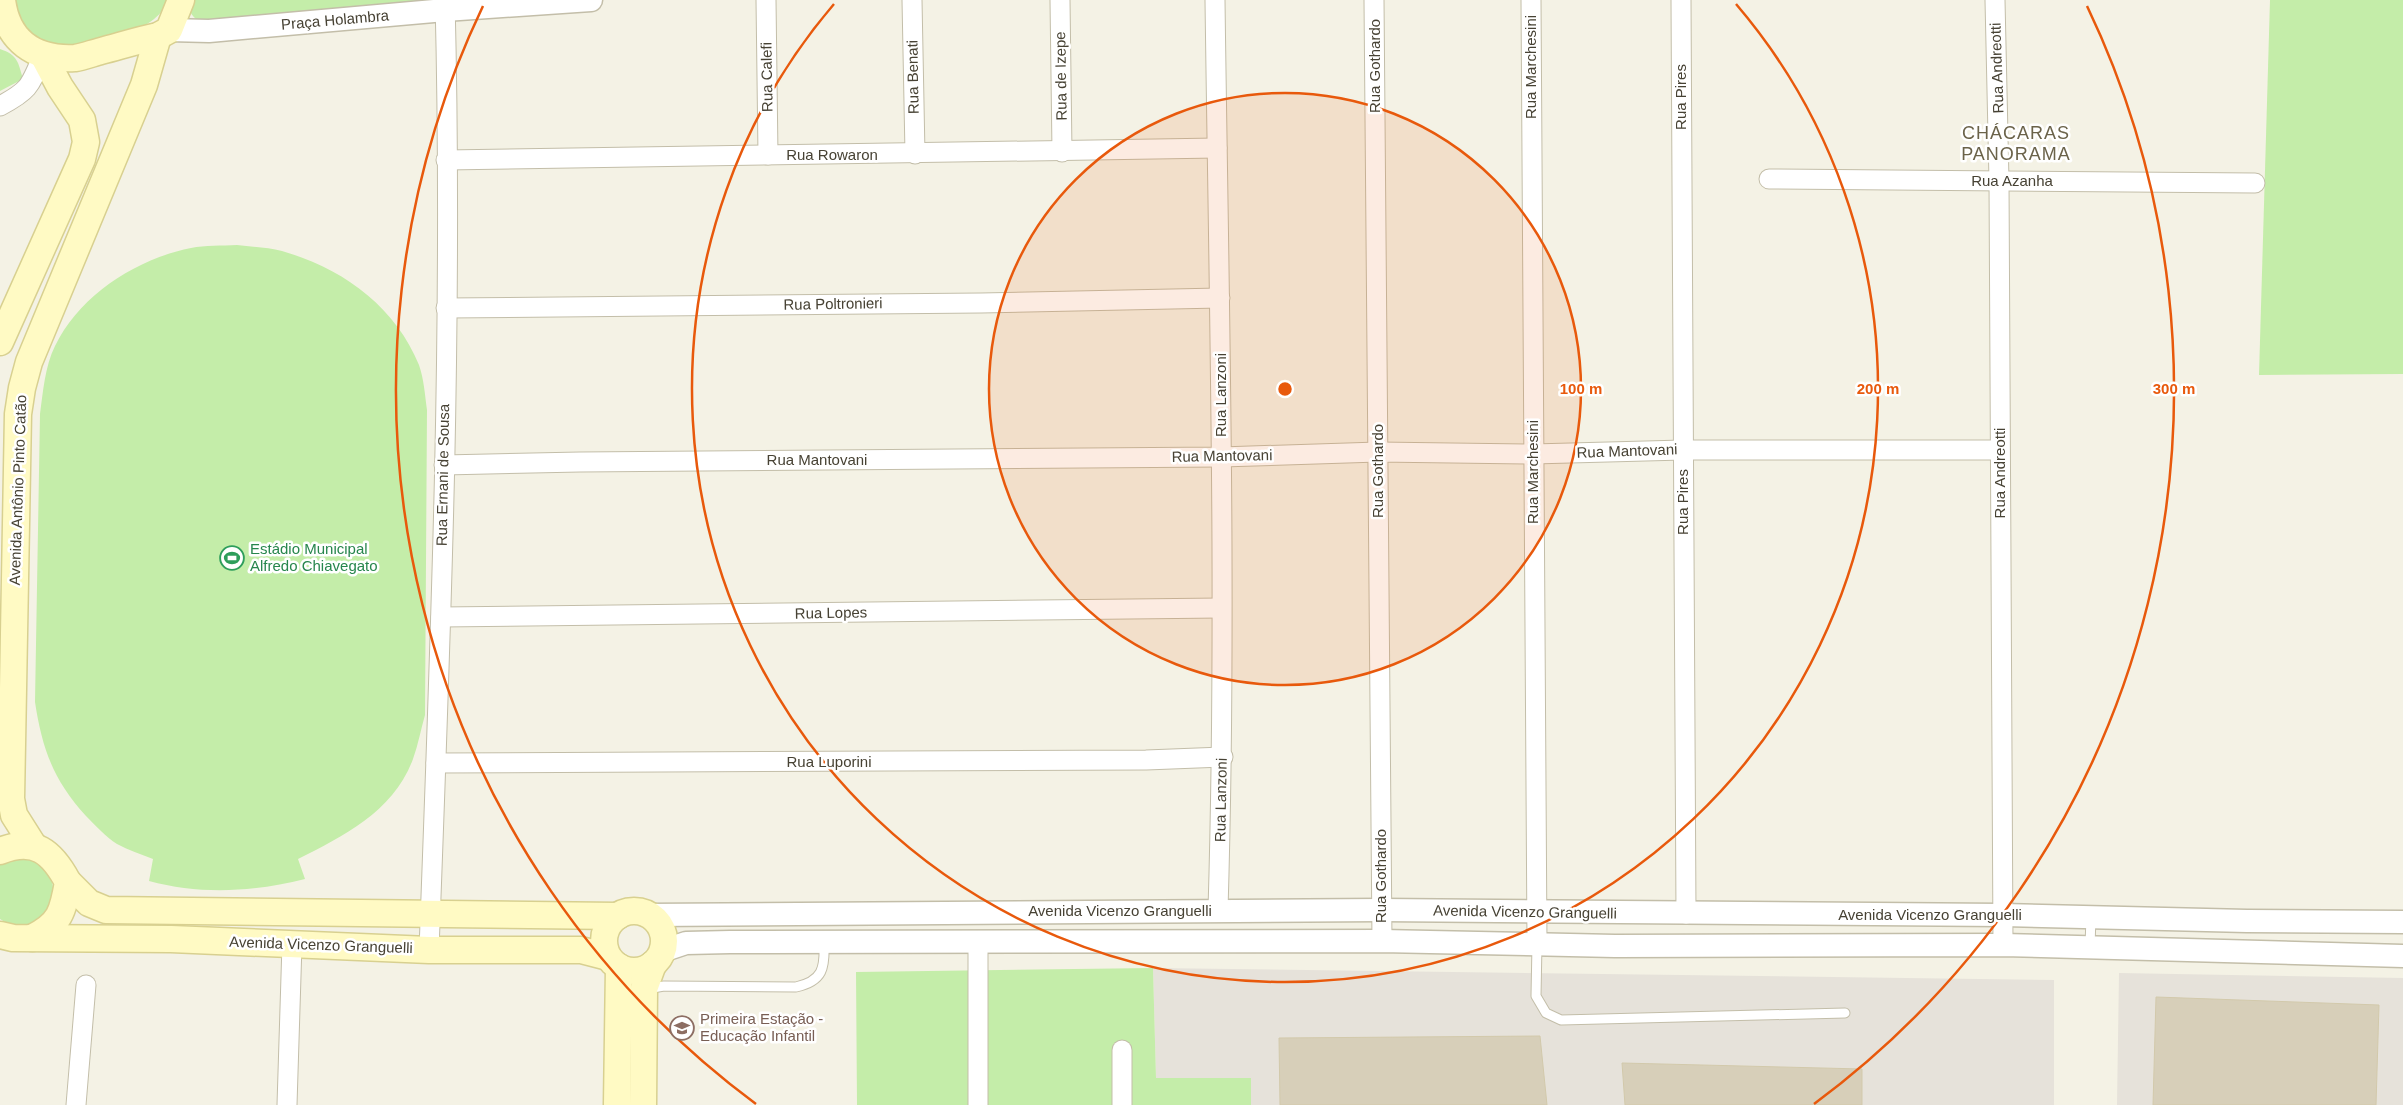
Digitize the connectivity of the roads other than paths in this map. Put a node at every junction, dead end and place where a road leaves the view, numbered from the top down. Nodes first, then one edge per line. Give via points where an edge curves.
1 (2, 0) edge
2 (181, 0) edge
3 (591, 0) edge
4 (766, 0) edge
5 (912, 0) edge
6 (1060, 0) edge
7 (1215, 0) edge
8 (1374, 0) edge
9 (1531, 0) edge
10 (1680, 0) edge
11 (1995, 0) edge
12 (445, 5) edge
13 (164, 33) junction
14 (7, 35) edge
15 (43, 55) junction
16 (0, 106) edge
17 (1217, 148) junction
18 (1062, 152) junction
19 (914, 154) junction
20 (768, 155) junction
21 (446, 160) junction
22 (1769, 179) dead end
23 (1999, 181) junction
24 (2255, 183) dead end
25 (1220, 298) junction
26 (446, 308) junction
27 (0, 342) edge
28 (1683, 450) junction
29 (1999, 450) junction
30 (1378, 452) junction
31 (1533, 454) junction
32 (1221, 457) junction
33 (444, 465) junction
34 (1221, 608) junction
35 (441, 617) junction
36 (1223, 757) junction
37 (436, 763) junction
38 (34, 845) junction
39 (0, 851) edge
40 (68, 882) junction
41 (1218, 910) junction
42 (1381, 910) junction
43 (1538, 912) junction
44 (430, 914) junction
45 (1686, 914) junction
46 (647, 915) junction
47 (2004, 915) junction
48 (618, 916) junction
49 (2090, 917) junction
50 (2247, 921) junction
51 (2403, 922) edge
52 (0, 935) edge
53 (32, 938) junction
54 (1382, 941) junction
55 (824, 942) junction
56 (978, 942) junction
57 (1537, 943) junction
58 (292, 944) junction
59 (2003, 945) junction
60 (2090, 949) junction
61 (429, 950) junction
62 (2247, 952) junction
63 (2403, 956) edge
64 (658, 958) junction
65 (614, 962) junction
66 (86, 985) dead end
67 (644, 989) junction
68 (1845, 1013) dead end
69 (1122, 1050) dead end
70 (76, 1105) edge
71 (287, 1105) edge
72 (617, 1105) edge
73 (643, 1105) edge
74 (978, 1105) edge
75 (1122, 1105) edge

1 - 14 main road
2 - 13 main road, Avenida Antônio Pinto Catão
3 - 12 street, Praça Holambra
4 - 20 street, Rua Calefi
5 - 19 street, Rua Benati
6 - 18 street, Rua de Izepe
7 - 17 street, Rua Lanzoni
8 - 30 street, Rua Gothardo
9 - 31 street, Rua Marchesini
10 - 28 street, Rua Pires
11 - 23 street, Rua Andreotti
12 - 13 street, Praça Holambra via 209,32
12 - 21 street, Rua Ernani de Sousa
13 - 15 main road via 75,58
13 - 38 main road, Avenida Antônio Pinto Catão via 29,362 22,388 18,414 11,799 14,815
14 - 15 main road
15 - 16 street via 30,86
15 - 27 main road via 82,120 86,142 82,159
17 - 18 street, Rua Rowaron
17 - 25 street, Rua Lanzoni
18 - 19 street, Rua Rowaron
19 - 20 street, Rua Rowaron
20 - 21 street, Rua Rowaron
21 - 26 street, Rua Ernani de Sousa
22 - 23 street, Rua Azanha
23 - 24 street, Rua Azanha
23 - 29 street, Rua Andreotti
25 - 26 street, Rua Poltronieri
25 - 32 street, Rua Lanzoni
26 - 33 street, Rua Ernani de Sousa
28 - 29 street, Rua Mantovani
28 - 31 street, Rua Mantovani
28 - 45 street, Rua Pires
29 - 47 street, Rua Andreotti
30 - 31 street, Rua Mantovani
30 - 32 street, Rua Mantovani
30 - 42 street, Rua Gothardo
31 - 43 street, Rua Marchesini
32 - 33 street, Rua Mantovani
32 - 34 street, Rua Lanzoni
33 - 35 street, Rua Ernani de Sousa
34 - 35 street, Rua Lopes
34 - 36 street, Rua Lanzoni
35 - 37 street, Rua Ernani de Sousa
36 - 37 street, Rua Luporini
36 - 41 street, Rua Lanzoni
37 - 44 street, Rua Ernani de Sousa
38 - 39 main road via 20,844
38 - 40 main road, Avenida Antônio Pinto Catão via 51,858
40 - 44 main road, Avenida Vicenzo Granguelli via 89,902 106,910
40 - 53 main road via 64,906 57,921
41 - 42 street, Avenida Vicenzo Granguelli
41 - 46 street, Avenida Vicenzo Granguelli
42 - 43 street, Avenida Vicenzo Granguelli
42 - 54 street, Rua Gothardo
43 - 45 street, Avenida Vicenzo Granguelli
43 - 57 street, Rua Marchesini
44 - 48 main road, Avenida Vicenzo Granguelli
44 - 61 street, Rua Ernani de Sousa
45 - 47 street, Avenida Vicenzo Granguelli
46 - 48 main road, Avenida Vicenzo Granguelli via 627,912
46 - 64 main road via 660,926 664,943
47 - 49 street, Avenida Vicenzo Granguelli
47 - 59 street, Rua Andreotti
48 - 65 main road via 606,930 605,948
49 - 50 street, Avenida Vicenzo Granguelli
49 - 60 lane
50 - 51 street, Avenida Vicenzo Granguelli
50 - 62 street
52 - 53 main road, Avenida Vicenzo Granguelli
53 - 58 main road, Avenida Vicenzo Granguelli
54 - 56 street, Avenida Vicenzo Granguelli
54 - 57 street, Avenida Vicenzo Granguelli
55 - 56 street, Avenida Vicenzo Granguelli
55 - 64 street, Avenida Vicenzo Granguelli via 686,943
55 - 67 lane via 823,968 815,980 796,987 664,986
56 - 74 street
57 - 59 street, Avenida Vicenzo Granguelli via 1615,946
57 - 68 lane via 1536,996 1546,1013 1561,1020
58 - 61 main road, Avenida Vicenzo Granguelli
58 - 71 street
59 - 60 street, Avenida Vicenzo Granguelli
60 - 62 street, Avenida Vicenzo Granguelli
61 - 65 main road, Avenida Vicenzo Granguelli via 581,950
62 - 63 street, Avenida Vicenzo Granguelli
64 - 65 main road, Avenida Vicenzo Granguelli via 637,971
64 - 67 main road
65 - 72 main road
66 - 70 street
67 - 73 main road
69 - 75 street

